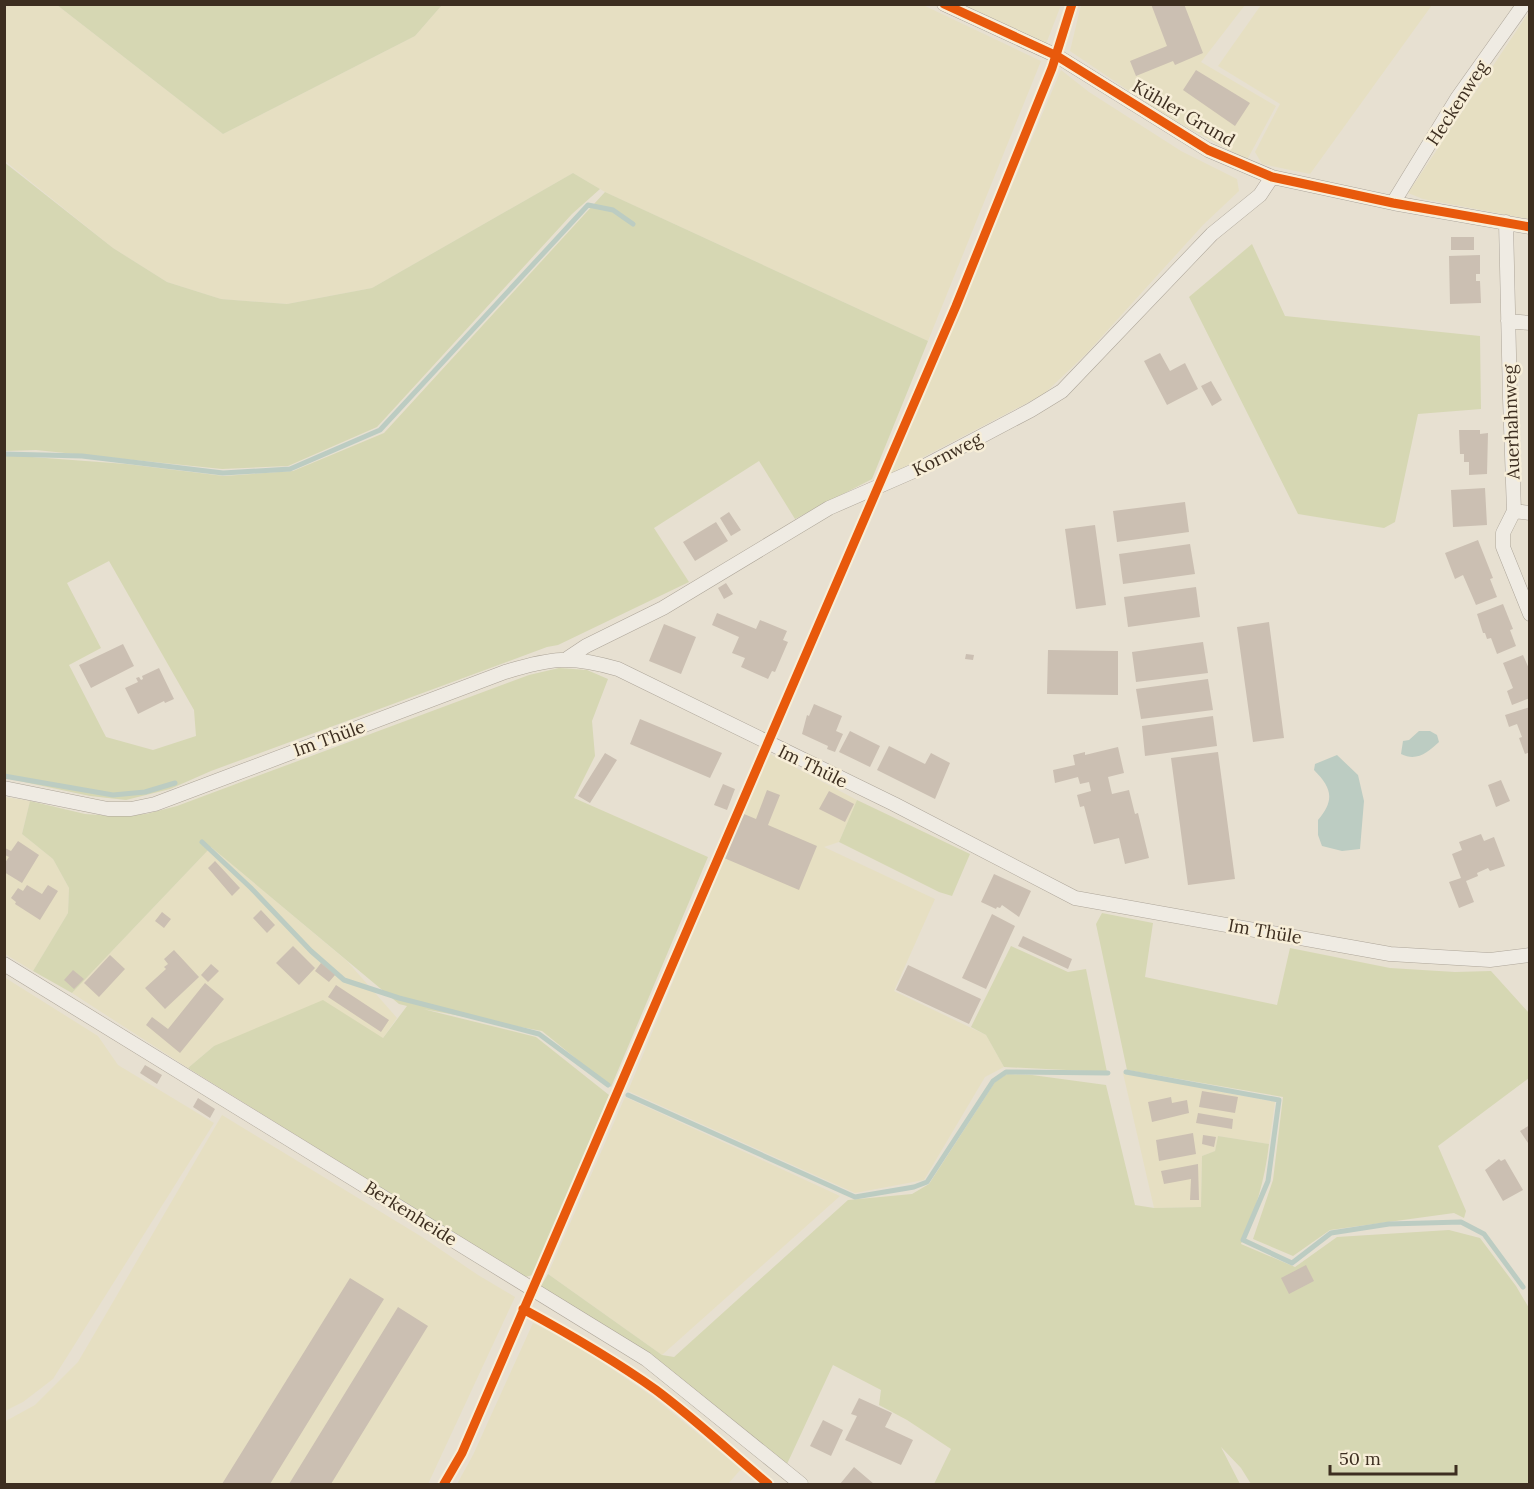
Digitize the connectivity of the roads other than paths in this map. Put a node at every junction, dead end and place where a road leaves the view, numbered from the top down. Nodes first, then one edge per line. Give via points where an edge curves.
1 (944, 4) edge
2 (1524, 4) edge
3 (1272, 177) junction
4 (1393, 203) junction
5 (1506, 222) junction
6 (1530, 227) edge
7 (1508, 321) junction
8 (1530, 323) edge
9 (1514, 511) junction
10 (1530, 513) edge
11 (1530, 614) edge
12 (568, 658) junction
13 (4, 788) edge
14 (1530, 955) edge
15 (4, 964) edge
16 (801, 1485) edge

1 - 3 street, Kühler Grund via 1057,56 1208,150
2 - 4 street, Heckenweg via 1458,98
3 - 4 street, Kühler Grund
3 - 12 street, Kornweg via 1260,195 1212,234 1062,391 923,467 828,508 663,608
4 - 5 street, Kühler Grund
5 - 6 street, Kühler Grund
5 - 7 street, Auerhahnweg
7 - 8 street
7 - 9 street, Auerhahnweg
9 - 10 street
9 - 11 street, Auerhahnweg via 1503,534 1503,547
12 - 13 street, Im Thüle via 505,672 155,804 108,809
12 - 14 street, Im Thüle via 618,669 1075,898 1390,954 1490,960
15 - 16 street, Berkenheide via 646,1359

